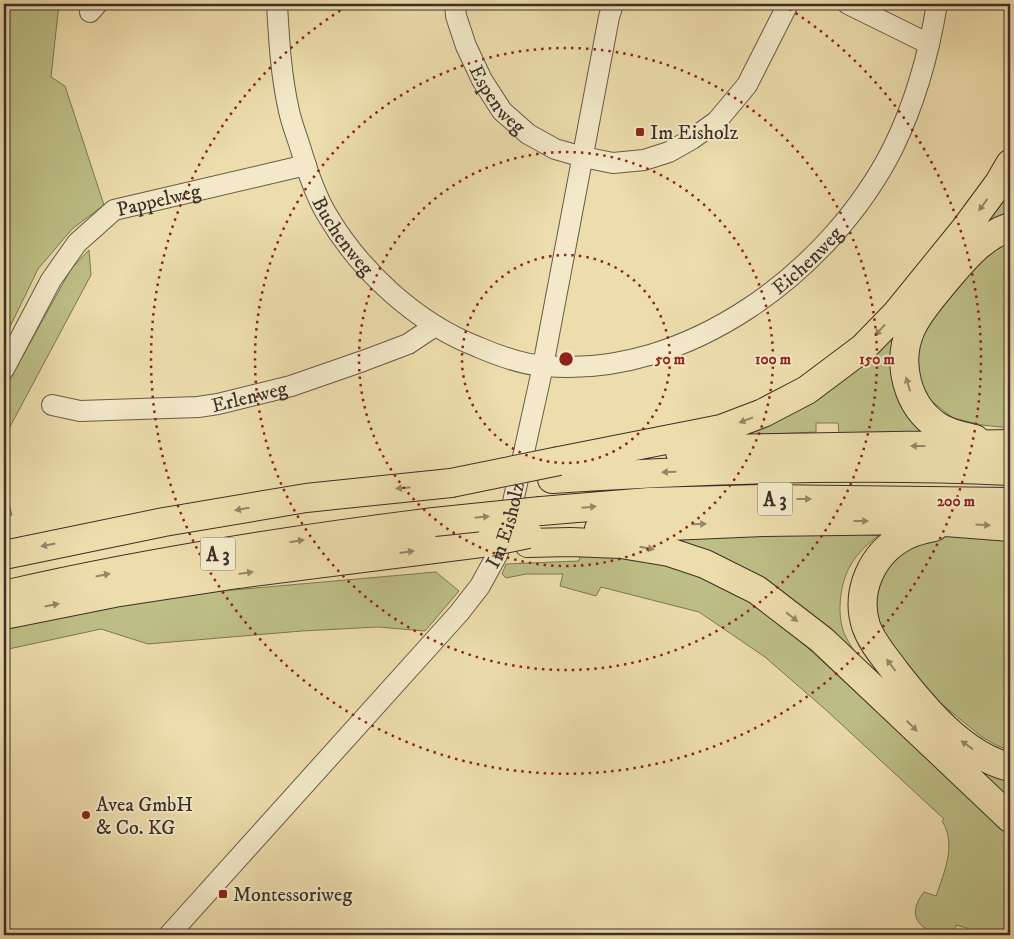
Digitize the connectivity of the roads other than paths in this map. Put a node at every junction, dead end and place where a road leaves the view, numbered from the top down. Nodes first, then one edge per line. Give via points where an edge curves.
1 (277, 4) edge
2 (455, 4) edge
3 (613, 4) edge
4 (788, 4) edge
5 (848, 4) edge
6 (937, 4) edge
7 (929, 44) junction
8 (584, 158) junction
9 (1010, 164) edge
10 (306, 165) junction
11 (1010, 227) edge
12 (435, 326) junction
13 (543, 366) junction
14 (4, 369) edge
15 (52, 405) dead end
16 (1006, 444) edge
17 (555, 470) junction
18 (1010, 471) edge
19 (1010, 502) edge
20 (955, 524) junction
21 (1010, 527) edge
22 (532, 529) junction
23 (435, 535) junction
24 (4, 555) edge
25 (4, 595) edge
26 (4, 615) edge
27 (1010, 767) edge
28 (1010, 818) edge
29 (169, 935) edge

1 - 10 street, Buchenweg via 280,57 289,112
2 - 8 street, Espenweg via 466,46 502,111 528,134
3 - 8 street, Im Eisholz
4 - 8 street, Espenweg via 747,85 717,121 669,152 644,160 613,163
5 - 7 street
6 - 7 street, Eichenweg
7 - 13 street, Eichenweg via 908,116 892,151 866,193 835,233 795,272 755,304 718,327 663,352 620,364 586,368
8 - 13 street, Im Eisholz
9 -> 17 highway via 965,229 890,320 863,348 807,390 763,413 721,429
10 - 12 street, Buchenweg via 326,213 352,250 405,305
10 - 14 street, Pappelweg via 114,210 77,243 50,280
16 -> 11 highway via 958,435 940,428 928,418 909,390 905,354 915,321 957,267 980,243
12 - 13 street, Buchenweg via 461,341 497,355
12 - 15 street, Erlenweg via 408,344 363,361 291,386 214,405 80,411
13 - 29 street, Im Eisholz via 509,520 497,555 480,586
16 -> 17 highway via 722,449
18 -> 17 highway, A 3
17 -> 24 highway, A 3, bridge via 306,498 164,522
22 -> 19 highway, A 3 via 649,502
20 -> 21 highway
22 -> 20 highway via 920,520
27 -> 20 highway via 968,746 920,704 872,640 866,624 862,601 865,584 882,553 917,531
23 -> 22 highway, A 3, bridge
22 - 23 highway, bridge via 489,542
22 -> 28 highway via 570,542 622,544 669,552 705,564 757,590 822,640
25 -> 23 highway, A 3 via 197,557 338,534
26 -> 23 highway

